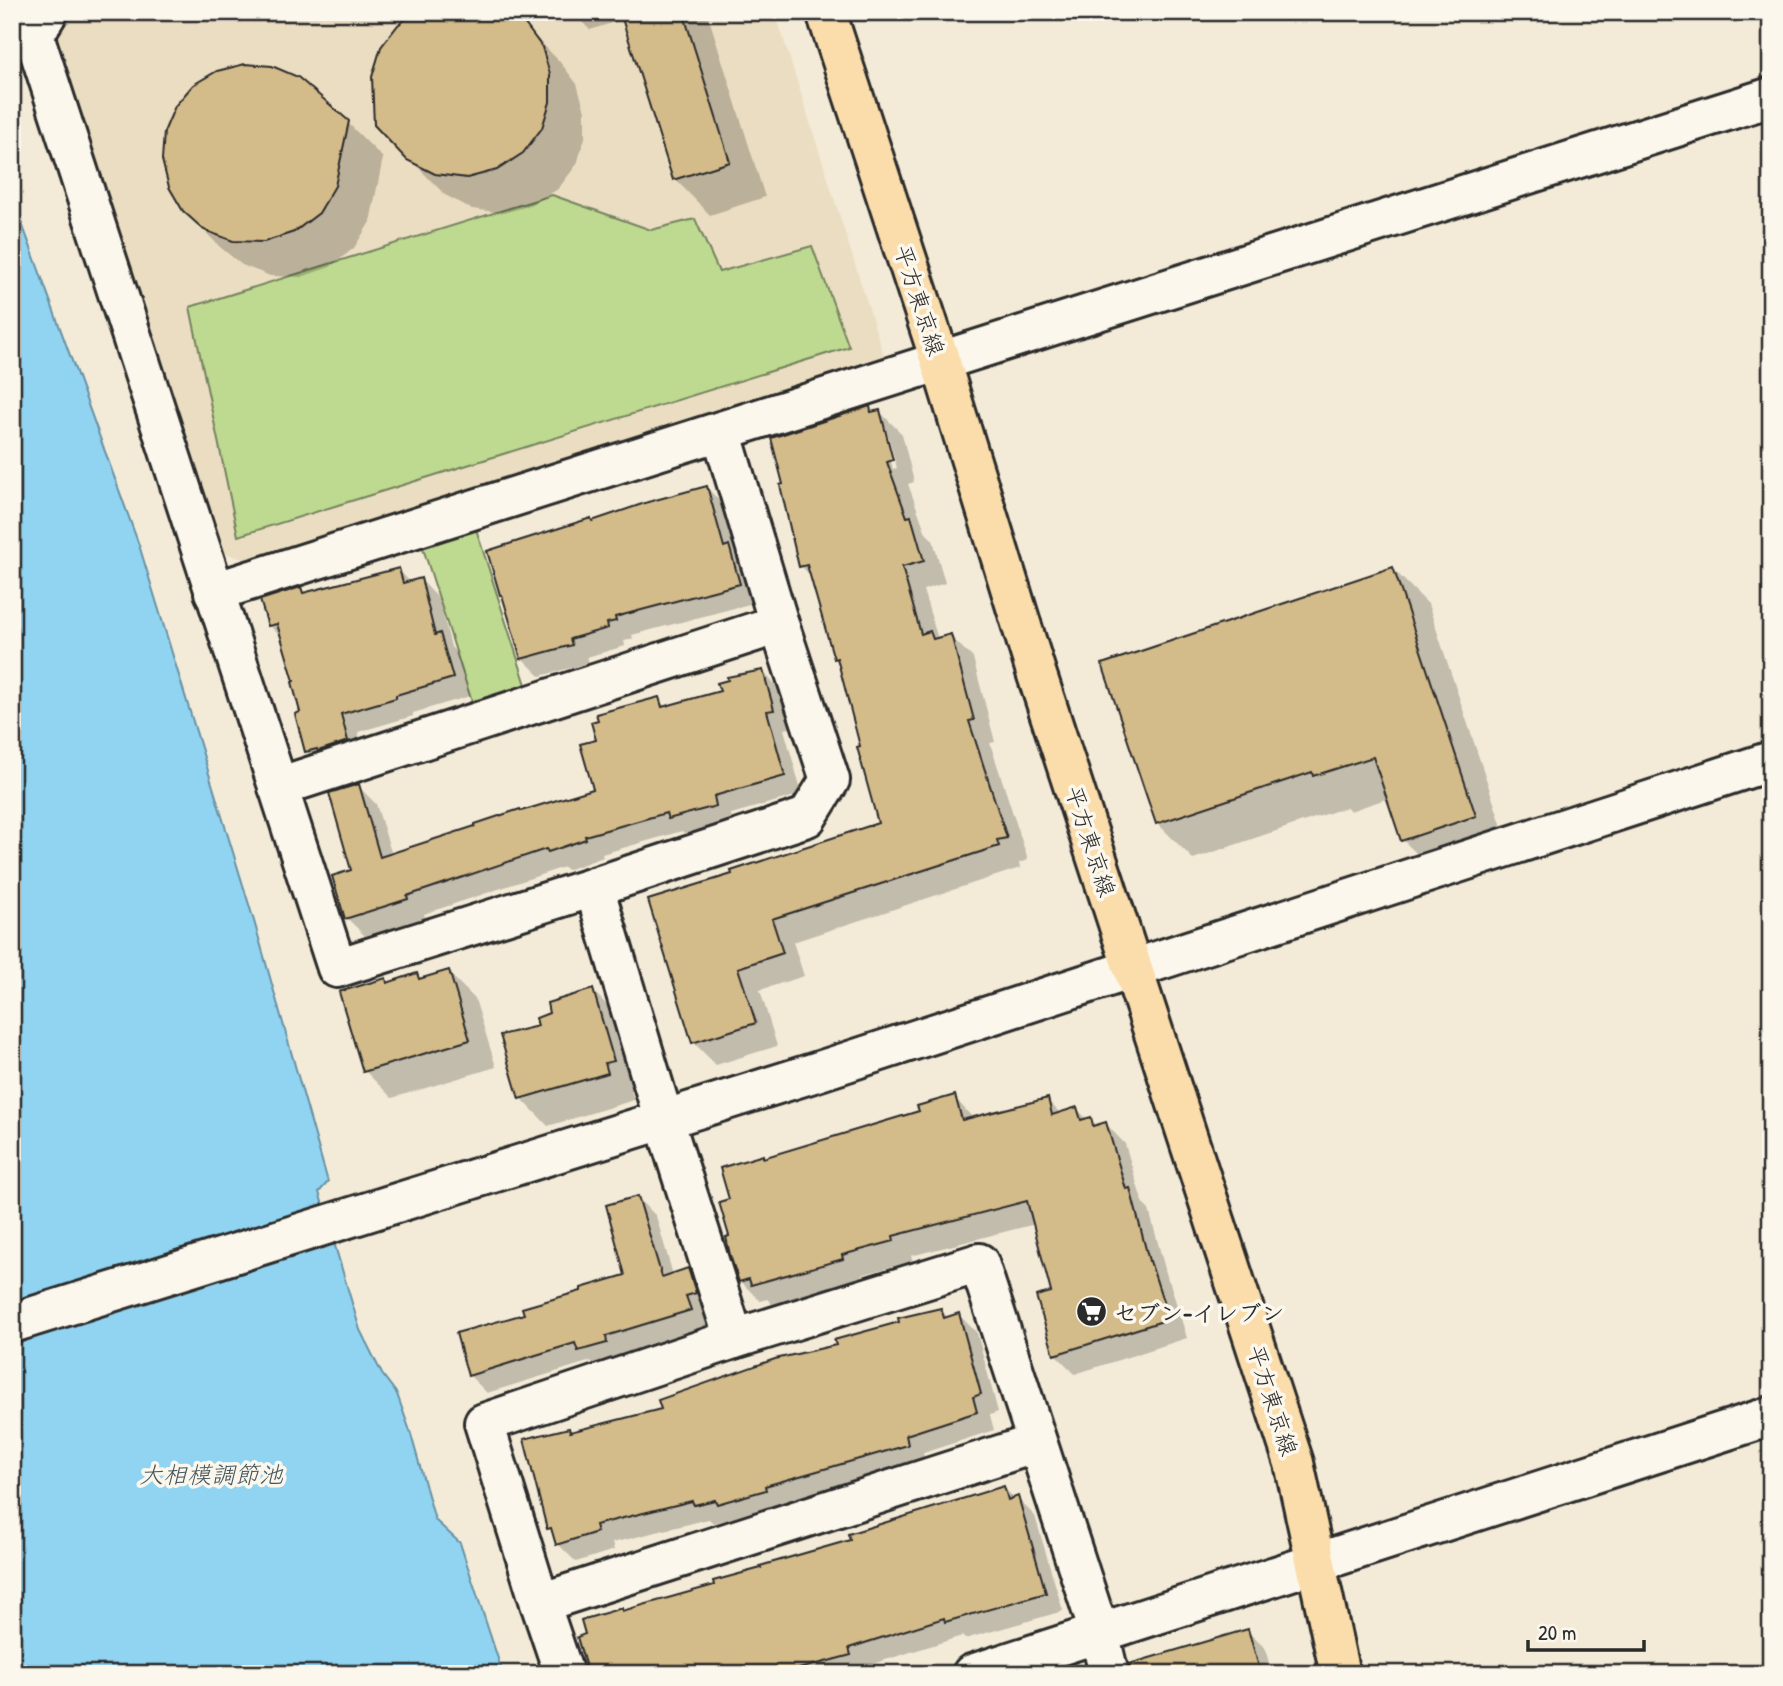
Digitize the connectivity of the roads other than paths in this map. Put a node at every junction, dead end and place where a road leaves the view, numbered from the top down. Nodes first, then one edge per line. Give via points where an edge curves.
1 (48, 12) edge
2 (826, 12) edge
3 (1771, 97) edge
4 (940, 360) junction
5 (721, 431) junction
6 (214, 592) junction
7 (779, 624) junction
8 (1771, 761) edge
9 (278, 787) junction
10 (594, 887) junction
11 (1133, 969) junction
12 (664, 1120) junction
13 (12, 1322) edge
14 (734, 1339) junction
15 (1771, 1416) edge
16 (1037, 1443) junction
17 (1316, 1563) junction
18 (540, 1603) junction
19 (1099, 1632) junction
20 (565, 1674) edge
21 (971, 1674) edge
22 (1109, 1674) edge
23 (1339, 1674) edge

1 - 6 street via 34,36
2 - 4 main road, 平方東京線
3 - 4 street
4 - 5 street
4 - 11 main road, 平方東京線
5 - 6 street
5 - 7 street
6 - 9 street
7 - 9 street
7 - 10 street via 830,780 807,817
8 - 11 street
9 - 10 street via 337,968
10 - 12 street
11 - 12 street
11 - 17 main road, 平方東京線 via 1294,1463
12 - 13 street
12 - 14 street
14 - 16 street via 979,1263
14 - 18 street via 484,1423
15 - 17 street
16 - 18 street
16 - 19 street
17 - 19 street
17 - 23 main road, 平方東京線
18 - 20 street
19 - 21 street
19 - 22 street

